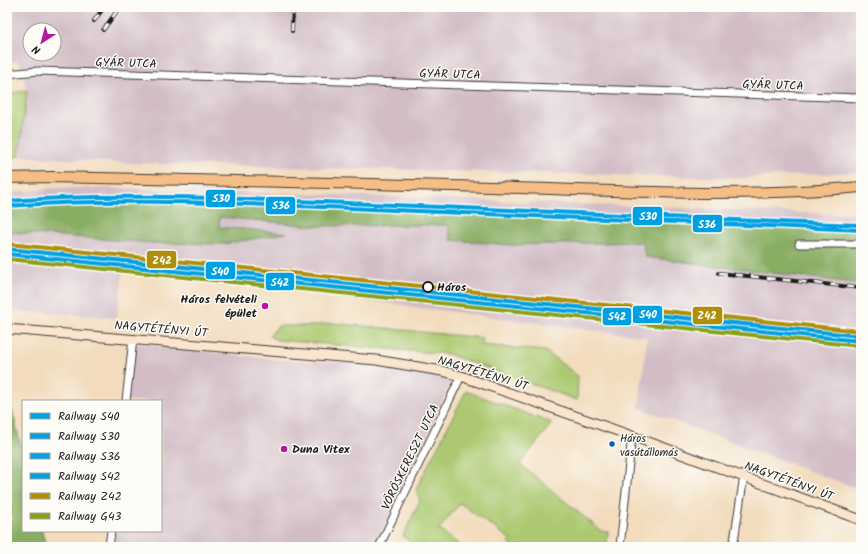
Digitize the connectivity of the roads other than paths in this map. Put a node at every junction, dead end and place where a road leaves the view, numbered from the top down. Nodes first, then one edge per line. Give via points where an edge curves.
1 (7, 74) edge
2 (861, 98) edge
3 (7, 178) edge
4 (861, 187) edge
5 (798, 244) dead end
6 (861, 244) edge
7 (7, 329) edge
8 (133, 339) junction
9 (461, 376) junction
10 (126, 400) edge
11 (632, 436) junction
12 (744, 476) junction
13 (861, 520) edge
14 (111, 532) edge
15 (109, 547) edge
16 (379, 547) edge
17 (620, 547) edge
18 (733, 547) edge

1 - 2 street, GYÁR UTCA via 38,71
3 - 4 main road via 385,184 723,194 804,192
5 - 6 street
7 - 8 main road, NAGYTÉTÉNYI ÚT
8 - 9 main road, NAGYTÉTÉNYI ÚT via 376,360
8 - 10 street
9 - 11 main road, NAGYTÉTÉNYI ÚT
9 - 16 street, VÖRÖSKERESZT UTCA
11 - 12 main road, NAGYTÉTÉNYI ÚT
11 - 17 street
12 - 13 main road, NAGYTÉTÉNYI ÚT
12 - 18 street
14 - 15 street

